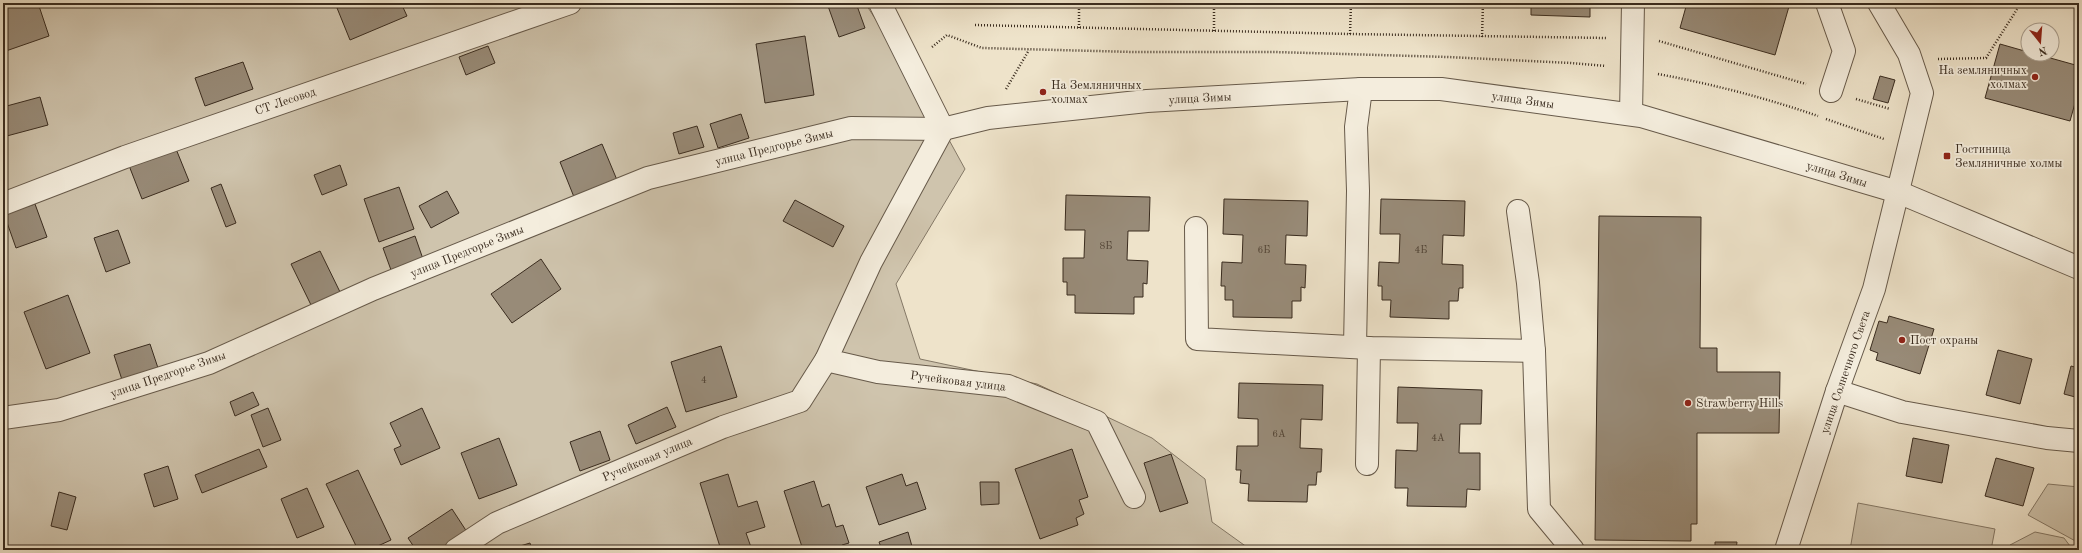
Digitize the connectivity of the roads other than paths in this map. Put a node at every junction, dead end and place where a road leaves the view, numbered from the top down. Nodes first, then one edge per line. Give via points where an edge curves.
1 (570, 3) edge
2 (880, 3) edge
3 (1633, 3) edge
4 (1827, 3) edge
5 (1879, 3) edge
6 (1361, 89) junction
7 (1831, 91) road end
8 (1631, 114) junction
9 (943, 129) junction
10 (1898, 192) junction
11 (3, 204) edge
12 (1518, 211) dead end
13 (1196, 228) dead end
14 (2079, 268) edge
15 (1362, 347) junction
16 (1534, 351) junction
17 (826, 360) junction
18 (1837, 391) junction
19 (3, 418) edge
20 (2079, 441) edge
21 (1367, 464) dead end
22 (1134, 497) dead end
23 (456, 550) edge
24 (1573, 550) edge
25 (1786, 550) edge

1 - 11 street, СТ Лесовод via 124,157
2 - 9 street
3 - 8 street
4 - 7 street via 1844,51
5 - 10 street, улица Солнечного Света via 1909,54 1922,92
6 - 8 street, улица Зимы via 1441,89
6 - 9 street, улица Зимы via 1147,101 988,118
6 - 15 street via 1356,139
8 - 10 street, улица Зимы
9 - 17 street, Ручейковая улица via 871,262
9 - 19 street, улица Предгорье Зимы via 851,128 648,178 373,289 209,363 59,410
10 - 14 street, улица Зимы
10 - 18 street, улица Солнечного Света via 1874,289
12 - 16 street
13 - 15 street via 1197,339
15 - 16 street
15 - 21 street
16 - 24 street via 1539,509
17 - 22 street, Ручейковая улица via 878,372 1008,386 1097,422
17 - 23 street, Ручейковая улица via 800,401 722,427 497,523
18 - 20 street via 1902,412 2047,438
18 - 25 street, улица Солнечного Света

